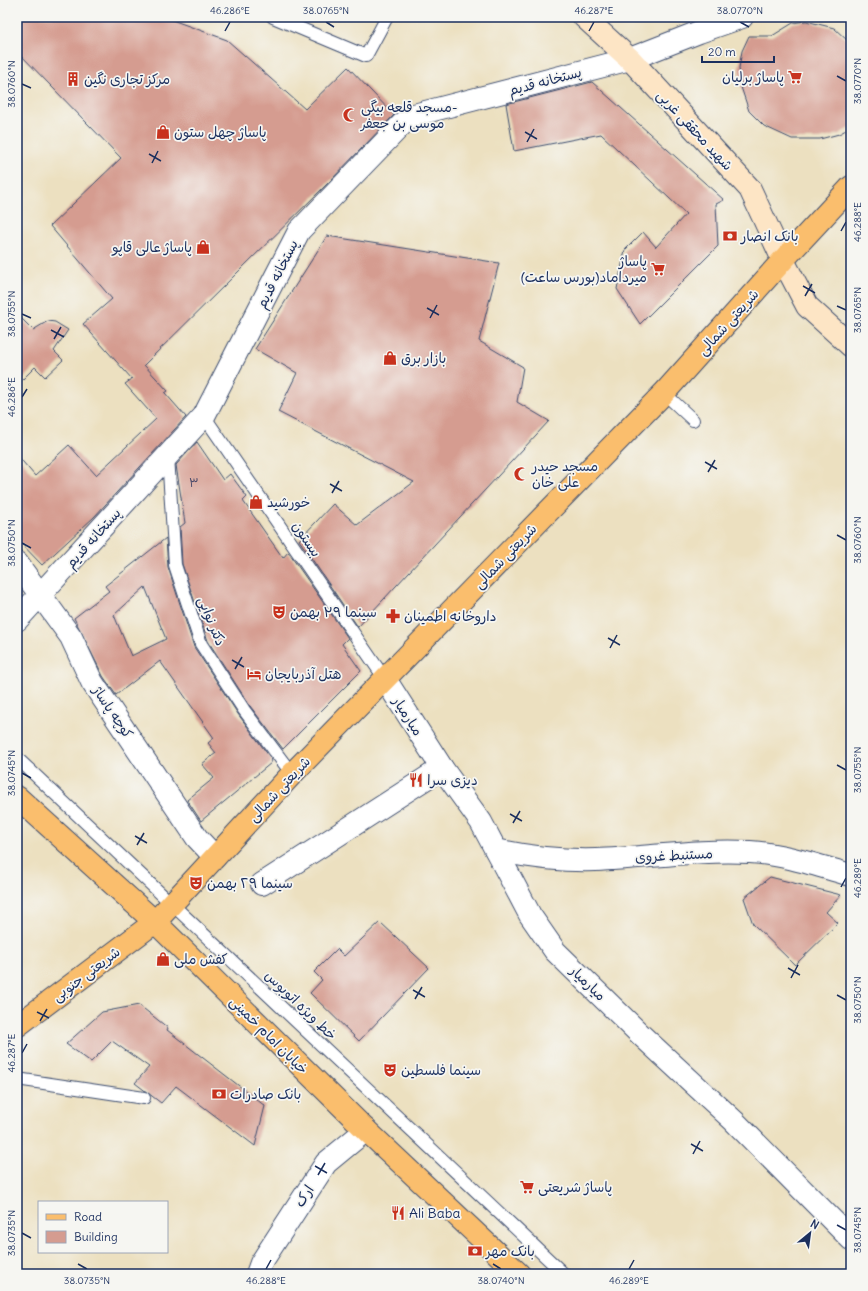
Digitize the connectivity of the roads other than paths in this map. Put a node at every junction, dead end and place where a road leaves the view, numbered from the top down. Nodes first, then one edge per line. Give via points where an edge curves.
1 (273, 17) edge
2 (387, 17) edge
3 (584, 17) edge
4 (742, 17) edge
5 (630, 59) junction
6 (851, 187) edge
7 (783, 260) junction
8 (851, 346) edge
9 (664, 393) junction
10 (204, 416) junction
11 (693, 420) dead end
12 (168, 456) junction
13 (17, 563) edge
14 (41, 595) junction
15 (17, 620) edge
16 (385, 679) junction
17 (17, 758) edge
18 (442, 768) junction
19 (292, 774) junction
20 (17, 796) edge
21 (496, 850) junction
22 (215, 857) junction
23 (851, 875) edge
24 (262, 884) dead end
25 (173, 904) junction
26 (155, 922) junction
27 (17, 1026) edge
28 (17, 1079) edge
29 (144, 1098) dead end
30 (366, 1130) junction
31 (851, 1239) edge
32 (257, 1274) edge
33 (519, 1274) edge
34 (564, 1274) edge

1 - 2 lane via 366,56
3 - 5 street, شهید محققی غربی
4 - 5 street, پستخانه قدیم
5 - 7 street, شهید محققی غربی via 750,189
5 - 10 street, پستخانه قدیم via 410,116 299,231
6 - 7 main road, شریعتی شمالی
7 - 8 street, شهید محققی غربی via 807,306
7 - 9 main road, شریعتی شمالی
9 - 11 lane
9 - 16 main road, شریعتی شمالی
10 - 12 street, پستخانه قدیم
10 - 16 lane, بیستون
12 - 14 street, پستخانه قدیم
12 - 19 lane, دکتر نوایی via 175,565 201,644 244,710
13 - 14 street, کوچه پاساژ
14 - 15 street, پستخانه قدیم
14 - 22 street, کوچه پاساژ via 71,637 92,682 197,838
16 - 18 street, میارمیار
16 - 19 main road, شریعتی شمالی
17 - 25 lane, خط ویژه اتوبوس
18 - 21 street, میارمیار via 481,822
18 - 24 street
19 - 22 main road, شریعتی شمالی
20 - 26 main road, خیابان امام خمینی
21 - 23 street, مستنبط غروی via 543,858 594,860 751,852 781,856
21 - 31 street, میارمیار via 530,916 555,951 734,1121
22 - 25 main road, شریعتی شمالی
25 - 26 main road, شریعتی شمالی
25 - 34 lane, خط ویژه اتوبوس
26 - 27 main road, شریعتی جنوبی
26 - 30 main road, خیابان امام خمینی
28 - 29 lane
30 - 32 street, ارک via 326,1163 261,1263
30 - 33 main road, خیابان امام خمینی

